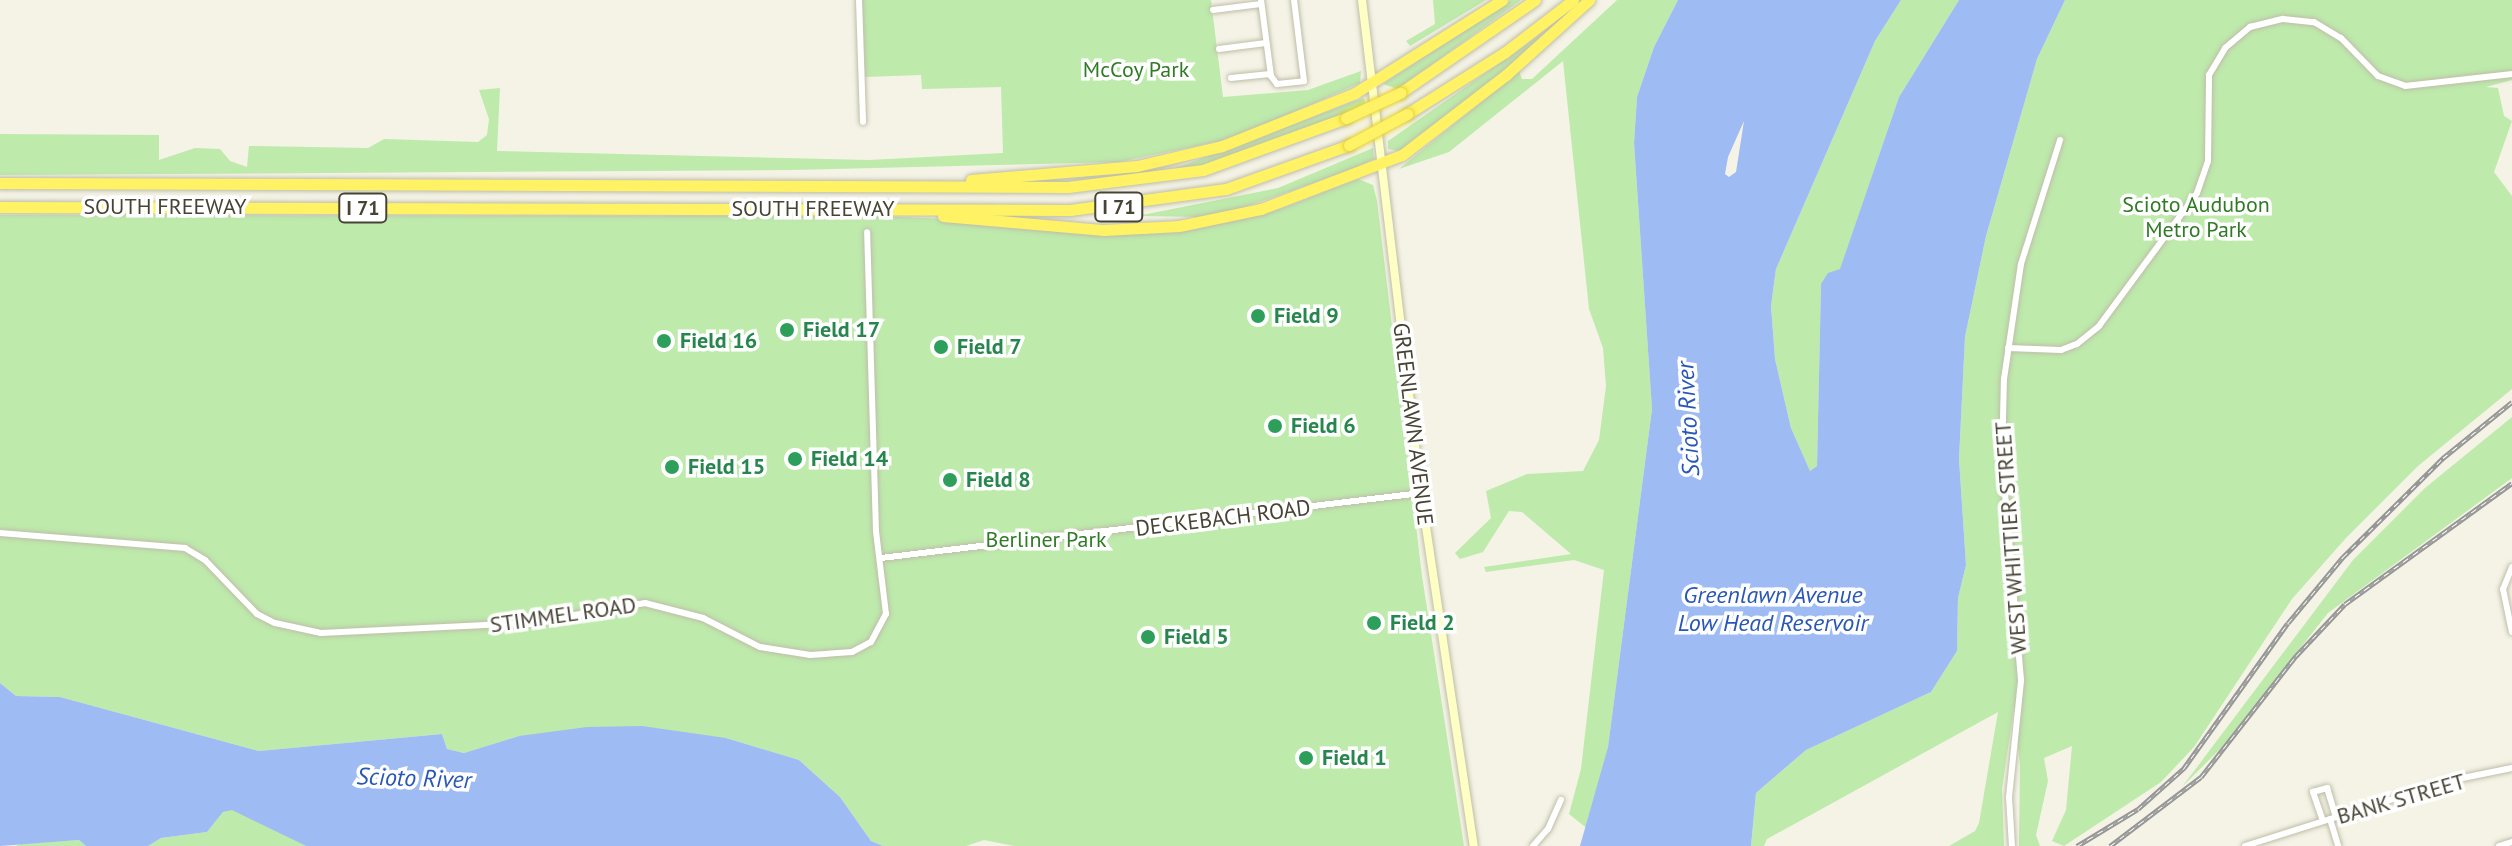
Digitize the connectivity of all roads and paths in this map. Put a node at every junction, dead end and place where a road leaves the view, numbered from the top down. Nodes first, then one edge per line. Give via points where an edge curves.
1 (859, 0) edge
2 (1294, 0) edge
3 (1362, 0) edge
4 (1502, 0) edge
5 (1535, 0) edge
6 (1573, 0) edge
7 (1589, 0) edge
8 (1261, 2) edge
9 (1213, 10) dead end
10 (1266, 43) junction
11 (1219, 49) dead end
12 (1270, 74) junction
13 (2512, 74) edge
14 (1231, 78) dead end
15 (1372, 81) junction
16 (863, 122) dead end
17 (2060, 140) dead end
18 (1382, 166) junction
19 (0, 183) edge
20 (943, 185) junction
21 (0, 207) edge
22 (879, 210) junction
23 (867, 232) dead end
24 (2008, 348) junction
25 (1421, 493) junction
26 (0, 533) edge
27 (881, 558) junction
28 (2512, 567) edge
29 (2512, 632) edge
30 (2512, 768) edge
31 (1561, 800) dead end
32 (2330, 819) junction
33 (2512, 842) edge
34 (1474, 846) edge
35 (1533, 846) edge
36 (2012, 846) edge
37 (2245, 846) edge
38 (2338, 846) edge
39 (2499, 846) edge

1 - 16 street
2 - 12 street via 1304,81 1277,84
3 - 15 main road, GREENLAWN AVENUE
4 - 15 highway
5 - 20 highway, SOUTH FREEWAY / I 71, bridge via 1400,93 1245,158 1157,178 1068,187
6 - 22 highway, SOUTH FREEWAY / I 71, bridge via 1504,53 1407,114 1349,145 1239,185 1173,200 1070,210
7 - 18 highway via 1446,125
8 - 9 street
8 - 10 street
10 - 11 street
10 - 12 street
12 - 14 street
13 - 24 street via 2405,86 2378,76 2341,38 2314,22 2283,19 2250,27 2225,48 2209,75 2208,161 2197,193 2099,326 2061,350
15 - 18 main road, GREENLAWN AVENUE
15 - 20 highway via 1355,93 1222,146 1137,166 1020,172
17 - 24 street, WEST WHITTIER STREET via 2024,248
18 - 22 highway via 1261,209 1179,226 1062,228
18 - 25 main road, GREENLAWN AVENUE
19 - 20 highway, SOUTH FREEWAY / I 71
21 - 22 highway, SOUTH FREEWAY / I 71
23 - 27 street, STIMMEL ROAD
24 - 36 street, WEST WHITTIER STREET via 2002,459 2021,688 2009,797
25 - 27 street, DECKEBACH ROAD
25 - 34 main road, GREENLAWN AVENUE
26 - 27 street, STIMMEL ROAD via 185,548 205,560 257,614 294,629 321,633 527,623 645,603 703,618 760,647 810,655 852,652 880,632 886,614
28 - 29 street via 2503,596
30 - 32 street, BANK STREET via 2453,780
31 - 35 street
32 - 32 street via 2327,788 2313,792
32 - 37 street, BANK STREET
32 - 38 street
33 - 39 street

